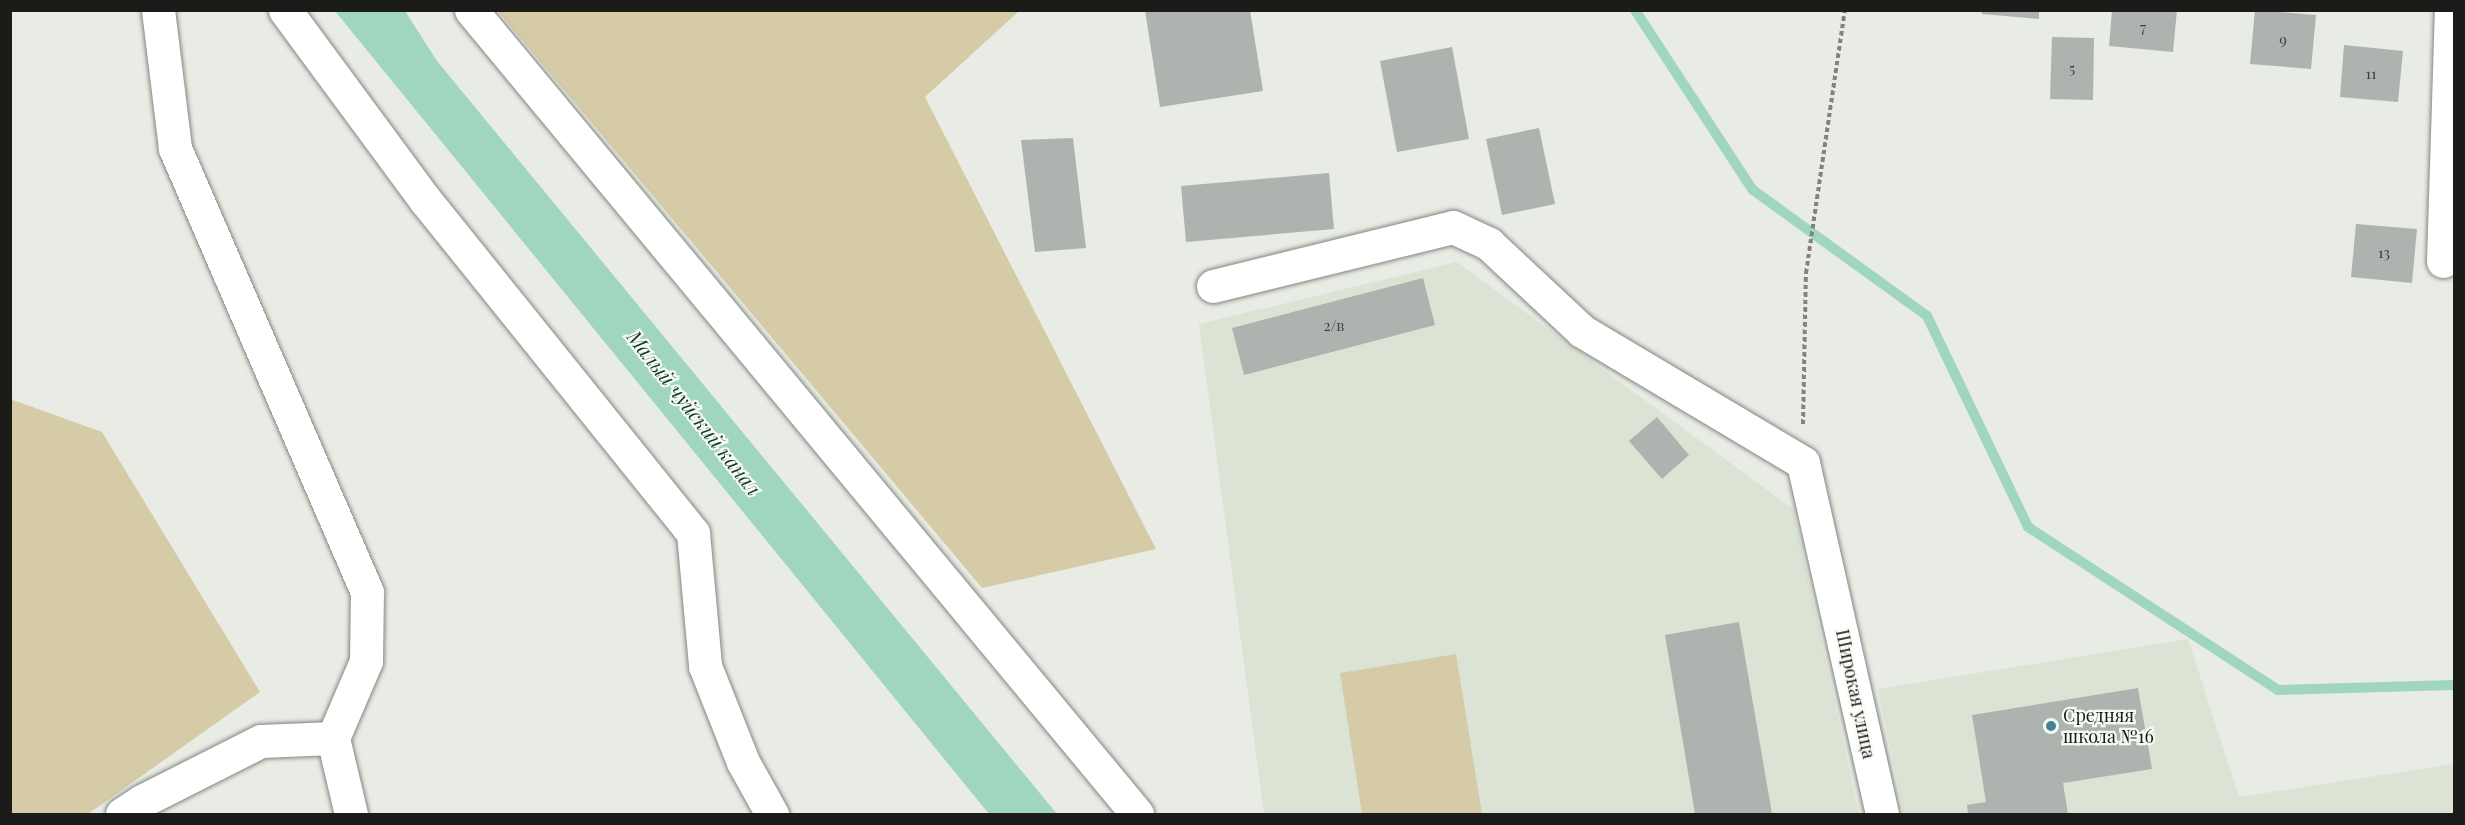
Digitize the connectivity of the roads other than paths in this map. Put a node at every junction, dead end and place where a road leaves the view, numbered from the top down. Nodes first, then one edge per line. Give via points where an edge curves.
1 (158, 10) edge
2 (285, 10) edge
3 (471, 10) edge
4 (2451, 10) edge
5 (2443, 261) dead end
6 (1213, 286) dead end
7 (333, 738) junction
8 (122, 814) edge
9 (351, 814) edge
10 (772, 814) edge
11 (1137, 814) edge
12 (1882, 814) edge

1 - 7 street via 175,147 367,592 366,661
2 - 10 street via 426,201 693,533 705,666 743,762
3 - 11 street
4 - 5 street
6 - 12 street, Широкая улица via 1453,226 1489,244 1582,331 1803,463
7 - 8 street via 261,741
7 - 9 street

